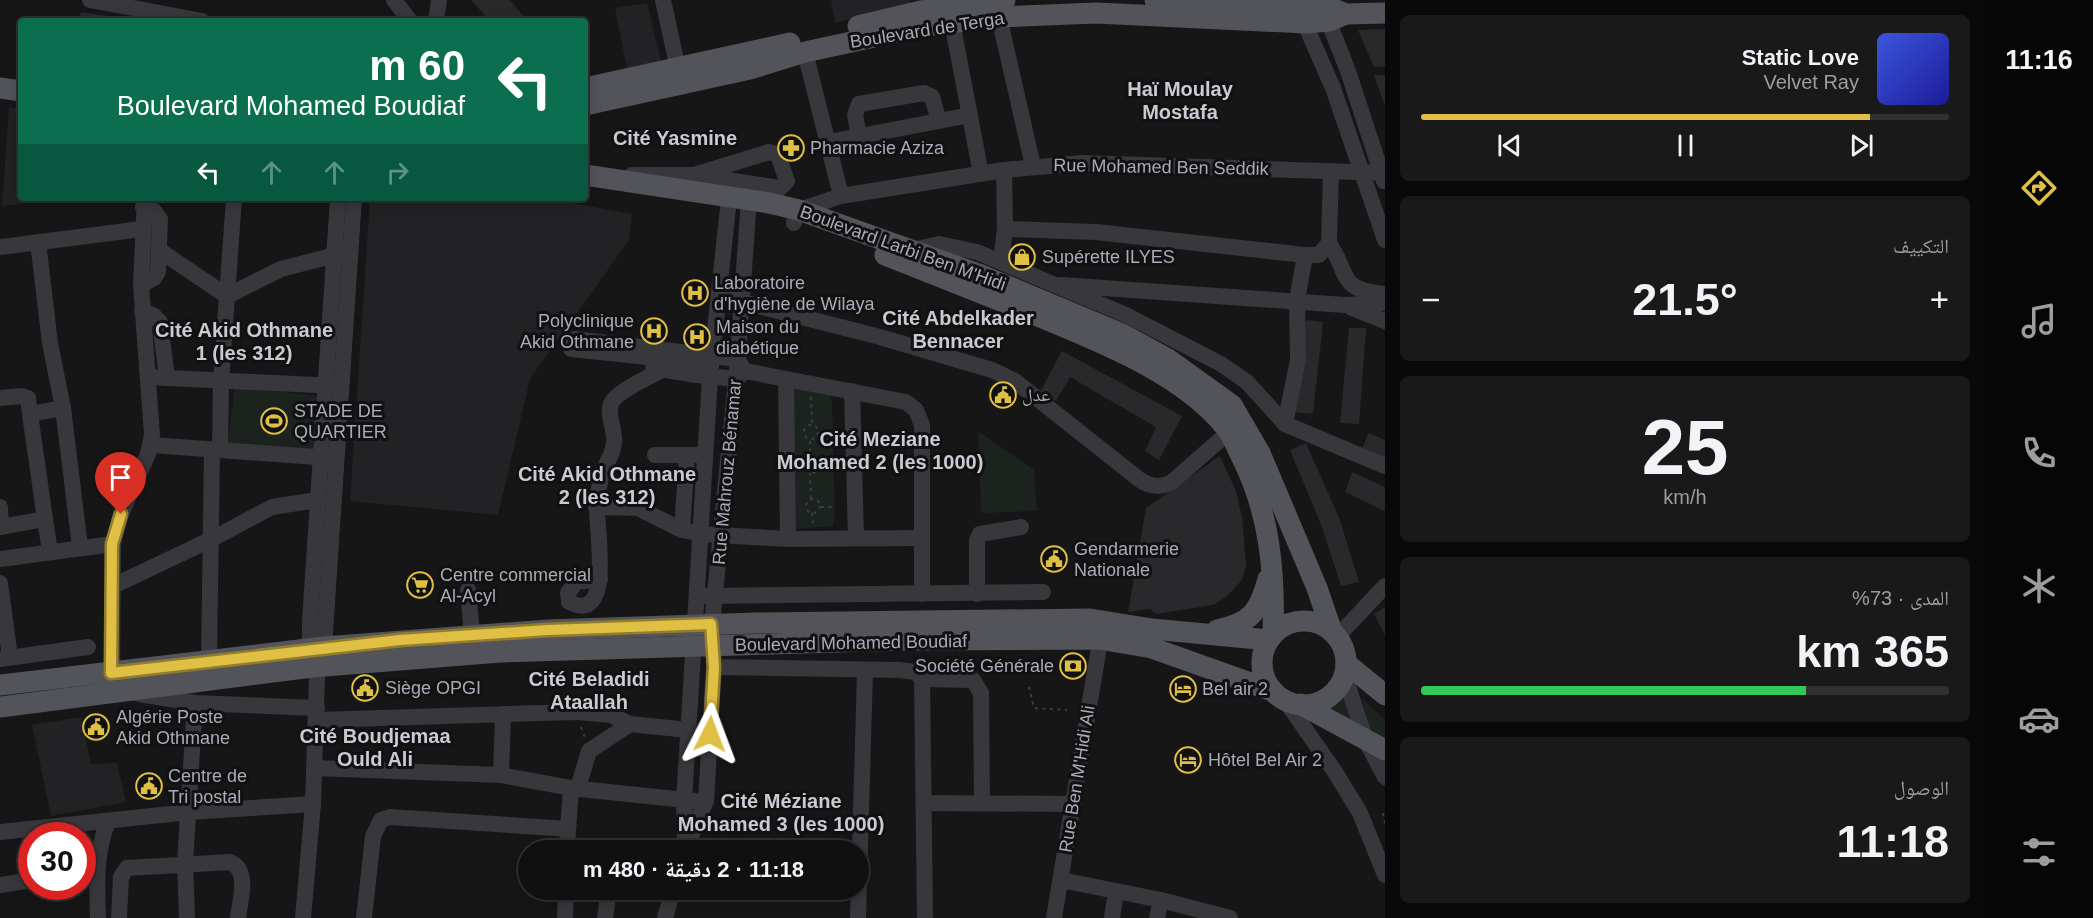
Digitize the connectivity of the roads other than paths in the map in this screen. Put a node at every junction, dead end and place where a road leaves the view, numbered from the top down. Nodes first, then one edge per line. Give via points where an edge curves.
1 (90, 0) edge
2 (394, 0) edge
3 (439, 0) edge
4 (663, 0) edge
5 (1155, 0) edge
6 (1002, 8) edge
7 (1297, 9) edge
8 (1328, 10) edge
9 (160, 11) edge
10 (922, 12) edge
11 (1385, 13) edge
12 (189, 18) edge
13 (408, 18) edge
14 (436, 18) edge
15 (952, 22) junction
16 (805, 52) junction
17 (0, 75) edge
18 (679, 76) junction
19 (18, 78) edge
20 (0, 88) edge
21 (588, 88) edge
22 (18, 91) edge
23 (588, 104) edge
24 (970, 115) junction
25 (939, 121) junction
26 (859, 136) junction
27 (829, 142) junction
28 (1033, 166) junction
29 (1004, 170) junction
30 (1330, 171) junction
31 (1361, 172) junction
32 (588, 174) edge
33 (588, 174) edge
34 (981, 174) junction
35 (694, 175) junction
36 (1384, 177) edge
37 (588, 186) edge
38 (841, 196) junction
39 (739, 199) junction
40 (235, 201) edge
41 (338, 201) edge
42 (353, 201) edge
43 (144, 202) edge
44 (796, 217) junction
45 (142, 229) junction
46 (1005, 229) junction
47 (1385, 240) edge
48 (38, 242) junction
49 (1329, 243) junction
50 (0, 247) edge
51 (159, 250) junction
52 (913, 250) junction
53 (342, 254) junction
54 (1305, 255) junction
55 (317, 261) junction
56 (1001, 261) junction
57 (341, 272) junction
58 (141, 285) junction
59 (1054, 286) junction
60 (1385, 294) edge
61 (227, 296) junction
62 (719, 296) junction
63 (1296, 300) junction
64 (741, 301) junction
65 (1385, 303) edge
66 (1340, 304) junction
67 (142, 311) junction
68 (1385, 321) edge
69 (702, 365) junction
70 (662, 370) junction
71 (739, 370) junction
72 (148, 377) junction
73 (167, 378) junction
74 (786, 380) junction
75 (221, 381) junction
76 (334, 386) junction
77 (852, 391) junction
78 (0, 398) edge
79 (63, 408) junction
80 (30, 414) junction
81 (1285, 424) junction
82 (1236, 426) junction
83 (151, 446) junction
84 (216, 450) junction
85 (655, 455) dead end
86 (687, 455) junction
87 (706, 456) junction
88 (320, 458) junction
89 (337, 459) junction
90 (728, 460) junction
91 (1385, 466) edge
92 (317, 500) junction
93 (0, 507) edge
94 (596, 507) junction
95 (45, 519) junction
96 (1021, 526) dead end
97 (1, 527) edge
98 (682, 530) junction
99 (701, 534) junction
100 (721, 535) junction
101 (856, 537) junction
102 (921, 538) junction
103 (212, 539) junction
104 (788, 539) junction
105 (112, 544) junction
106 (80, 547) junction
107 (50, 552) junction
108 (0, 559) edge
109 (1273, 561) junction
110 (600, 579) dead end
111 (0, 583) edge
112 (113, 586) junction
113 (1385, 586) edge
114 (468, 590) dead end
115 (1043, 592) dead end
116 (922, 594) junction
117 (977, 594) junction
118 (698, 595) junction
119 (715, 597) junction
120 (318, 621) junction
121 (1101, 630) junction
122 (1208, 632) junction
123 (472, 635) junction
124 (702, 635) junction
125 (1335, 635) junction
126 (1271, 637) junction
127 (88, 647) dead end
128 (5, 658) edge
129 (209, 661) junction
130 (316, 661) junction
131 (714, 667) junction
132 (1345, 668) junction
133 (865, 671) junction
134 (111, 673) junction
135 (922, 679) junction
136 (0, 685) edge
137 (122, 693) junction
138 (1385, 695) edge
139 (1286, 699) junction
140 (195, 704) junction
141 (0, 707) edge
142 (317, 714) junction
143 (503, 714) junction
144 (630, 724) junction
145 (688, 730) junction
146 (1366, 741) junction
147 (1385, 750) edge
148 (314, 768) junction
149 (501, 775) junction
150 (1385, 777) edge
151 (575, 788) junction
152 (684, 801) junction
153 (706, 801) junction
154 (925, 803) junction
155 (982, 803) junction
156 (313, 804) junction
157 (1073, 804) junction
158 (189, 812) junction
159 (108, 821) junction
160 (0, 832) edge
161 (554, 840) edge
162 (568, 840) edge
163 (96, 851) edge
164 (184, 863) junction
165 (1385, 875) edge
166 (1061, 880) junction
167 (18, 882) edge
168 (0, 885) edge
169 (1116, 891) junction
170 (95, 900) edge
171 (566, 900) edge
172 (608, 900) edge
173 (670, 900) edge
174 (1161, 900) junction
175 (1209, 915) edge
176 (98, 918) edge
177 (119, 918) edge
178 (187, 918) edge
179 (238, 918) edge
180 (303, 918) edge
181 (364, 918) edge
182 (565, 918) edge
183 (605, 918) edge
184 (664, 918) edge
185 (858, 918) edge
186 (925, 918) edge
187 (1054, 918) edge
188 (1112, 918) edge
189 (1157, 918) edge
190 (1230, 918) edge

1 - 9 street
2 - 13 street
3 - 14 street
4 - 18 street
5 - 7 main road, Boulevard de Terga
6 - 7 main road, Boulevard de Terga via 1096,13
6 - 10 main road, Boulevard de Terga
6 - 15 main road, Boulevard de Terga
6 - 28 street
7 - 8 main road, Boulevard de Terga
7 - 31 street via 1334,88
8 - 11 main road, Boulevard de Terga
8 - 36 street
9 - 12 street
10 - 15 main road, Boulevard de Terga
10 - 16 main road, Boulevard de Terga
10 - 18 main road, Boulevard de Terga
15 - 24 street
16 - 18 main road, Boulevard de Terga via 750,69
16 - 27 street
17 - 19 main road
18 - 21 main road, Boulevard de Terga
18 - 23 main road, Boulevard de Terga
20 - 22 main road
24 - 25 street
24 - 34 street
25 - 26 street
25 - 26 street via 932,97 924,93 859,104 855,115
26 - 27 street
27 - 38 street
28 - 29 street, Rue Mohamed Ben Seddik
28 - 30 street, Rue Mohamed Ben Seddik via 1082,163
29 - 34 street, Rue Mohamed Ben Seddik
29 - 46 street
30 - 31 street, Rue Mohamed Ben Seddik
30 - 49 street
31 - 36 street, Rue Mohamed Ben Seddik
31 - 47 street
32 - 35 street
33 - 39 main road, Boulevard Larbi Ben M'Hidi
34 - 38 street, Rue Mohamed Ben Seddik
35 - 39 street
35 - 39 street via 769,152 778,155 787,181 780,188
37 - 39 main road, Boulevard Larbi Ben M'Hidi
38 - 44 street, Rue Mohamed Ben Seddik
39 - 44 main road, Boulevard Larbi Ben M'Hidi via 770,215
39 - 62 street, Rue Mahrouz Bénamar
39 - 64 street, Rue Mahrouz Bénamar
40 - 61 street
41 - 53 street
42 - 53 street
43 - 45 street
43 - 51 street via 158,216
44 - 52 main road, Boulevard Larbi Ben M'Hidi
44 - 82 main road, Boulevard Larbi Ben M'Hidi via 1091,338 1163,376
45 - 48 street
45 - 58 street
46 - 54 street via 1107,233
46 - 56 street
48 - 50 street
48 - 79 street via 50,343
49 - 54 street via 1319,255
49 - 60 street via 1340,271 1351,285
51 - 58 street via 157,275
51 - 61 street
52 - 56 street via 939,243
52 - 82 main road, Boulevard Larbi Ben M'Hidi via 981,274 1122,334 1168,359 1232,405
53 - 55 street
53 - 57 street
54 - 63 street
55 - 57 street
55 - 61 street via 281,269
56 - 59 street
57 - 76 street
58 - 67 street
59 - 63 street via 1074,284
59 - 81 street via 1126,315 1221,364 1247,382
61 - 75 street
62 - 64 street
62 - 69 street, Rue Mahrouz Bénamar
63 - 66 street
63 - 81 street via 1298,360
64 - 71 street, Rue Mahrouz Bénamar
64 - 82 street via 992,370 1015,381 1152,486 1172,482
65 - 66 street
66 - 68 street
67 - 72 street
67 - 73 street via 157,318 162,326
69 - 70 street
69 - 70 street via 575,339 571,349 577,357
69 - 71 street
69 - 87 street, Rue Mahrouz Bénamar
70 - 94 street via 612,401 613,451 603,472
71 - 74 street
71 - 90 street, Rue Mahrouz Bénamar
72 - 73 street
72 - 83 street
73 - 75 street
74 - 77 street
74 - 104 street
75 - 76 street
75 - 84 street
76 - 88 street
76 - 89 street
77 - 101 street
77 - 102 street via 906,402 916,410 922,425
78 - 80 street via 28,398
79 - 80 street
79 - 106 street
80 - 95 street
81 - 91 street
82 - 109 main road, Boulevard Larbi Ben M'Hidi
82 - 125 main road, Boulevard Larbi Ben M'Hidi via 1260,453
83 - 84 street
83 - 105 street
84 - 88 street
84 - 103 street
85 - 86 street
86 - 87 street
86 - 98 street
87 - 90 street
87 - 99 street, Rue Mahrouz Bénamar
88 - 89 street
88 - 92 street
89 - 120 street
90 - 100 street, Rue Mahrouz Bénamar
92 - 103 street via 279,504
92 - 120 street
93 - 97 street
94 - 98 street via 638,508
94 - 110 street
95 - 97 street
95 - 107 street
96 - 117 street via 980,534
98 - 99 street
99 - 100 street
99 - 118 street, Rue Mahrouz Bénamar
100 - 104 street
100 - 119 street, Rue Mahrouz Bénamar
101 - 102 street
101 - 104 street
102 - 116 street
103 - 112 street
103 - 129 street
105 - 106 street
105 - 112 street
106 - 107 street
107 - 108 street
109 - 122 main road via 1254,614 1239,625
109 - 126 main road, Boulevard Larbi Ben M'Hidi
111 - 128 street
112 - 134 street
113 - 125 street
114 - 123 street
115 - 117 street
116 - 117 street
116 - 119 street
118 - 119 street
118 - 124 street, Rue Mahrouz Bénamar
119 - 124 street, Rue Mahrouz Bénamar
120 - 130 street
121 - 122 main road, Boulevard Mohamed Boudiaf
121 - 124 main road, Boulevard Mohamed Boudiaf
121 - 139 main road, Boulevard Mohamed Boudiaf
121 - 157 street, Rue Ben M'Hidi Ali
122 - 126 main road, Boulevard Mohamed Boudiaf
123 - 124 main road, Boulevard Mohamed Boudiaf via 548,630
123 - 130 main road, Boulevard Mohamed Boudiaf
124 - 130 main road, Boulevard Mohamed Boudiaf via 500,652
124 - 131 street
124 - 145 street
125 - 126 main road via 1313,622 1302,621 1282,627
125 - 132 main road
126 - 139 main road via 1264,650 1263,672
127 - 128 street
129 - 130 main road, Boulevard Mohamed Boudiaf
129 - 134 main road, Boulevard Mohamed Boudiaf
130 - 137 main road, Boulevard Mohamed Boudiaf
130 - 142 street
131 - 133 street
131 - 153 street
132 - 138 main road
132 - 139 main road via 1334,691 1324,699
132 - 146 street
133 - 135 street via 916,672
133 - 185 street
134 - 136 main road, Boulevard Mohamed Boudiaf
134 - 137 street
135 - 154 street
135 - 155 street via 974,680 978,685
137 - 140 street
137 - 141 main road, Boulevard Mohamed Boudiaf
139 - 146 main road, Boulevard Mohamed Boudiaf
139 - 165 street via 1360,813
140 - 142 street
140 - 158 street
142 - 143 street
142 - 148 street
143 - 144 street via 576,712 610,715
143 - 149 street
144 - 145 street
144 - 151 street via 590,751
145 - 152 street
146 - 147 main road, Boulevard Mohamed Boudiaf
146 - 150 street
148 - 149 street
148 - 156 street
149 - 151 street
151 - 152 street
151 - 162 street
152 - 153 street
152 - 153 street via 685,850
154 - 155 street
154 - 186 street
155 - 157 street
156 - 158 street
156 - 180 street
157 - 166 street, Rue Ben M'Hidi Ali
158 - 159 street
158 - 164 street
159 - 160 street
159 - 163 street
161 - 181 street via 390,817 381,820 373,836
164 - 177 street via 127,868 121,877
164 - 178 street
164 - 179 street via 238,865 243,872
166 - 169 street
166 - 187 street, Rue Ben M'Hidi Ali
167 - 168 street
169 - 174 street
169 - 188 street
170 - 176 street
171 - 182 street
172 - 183 street
173 - 184 street
174 - 175 street
174 - 189 street
175 - 190 street

